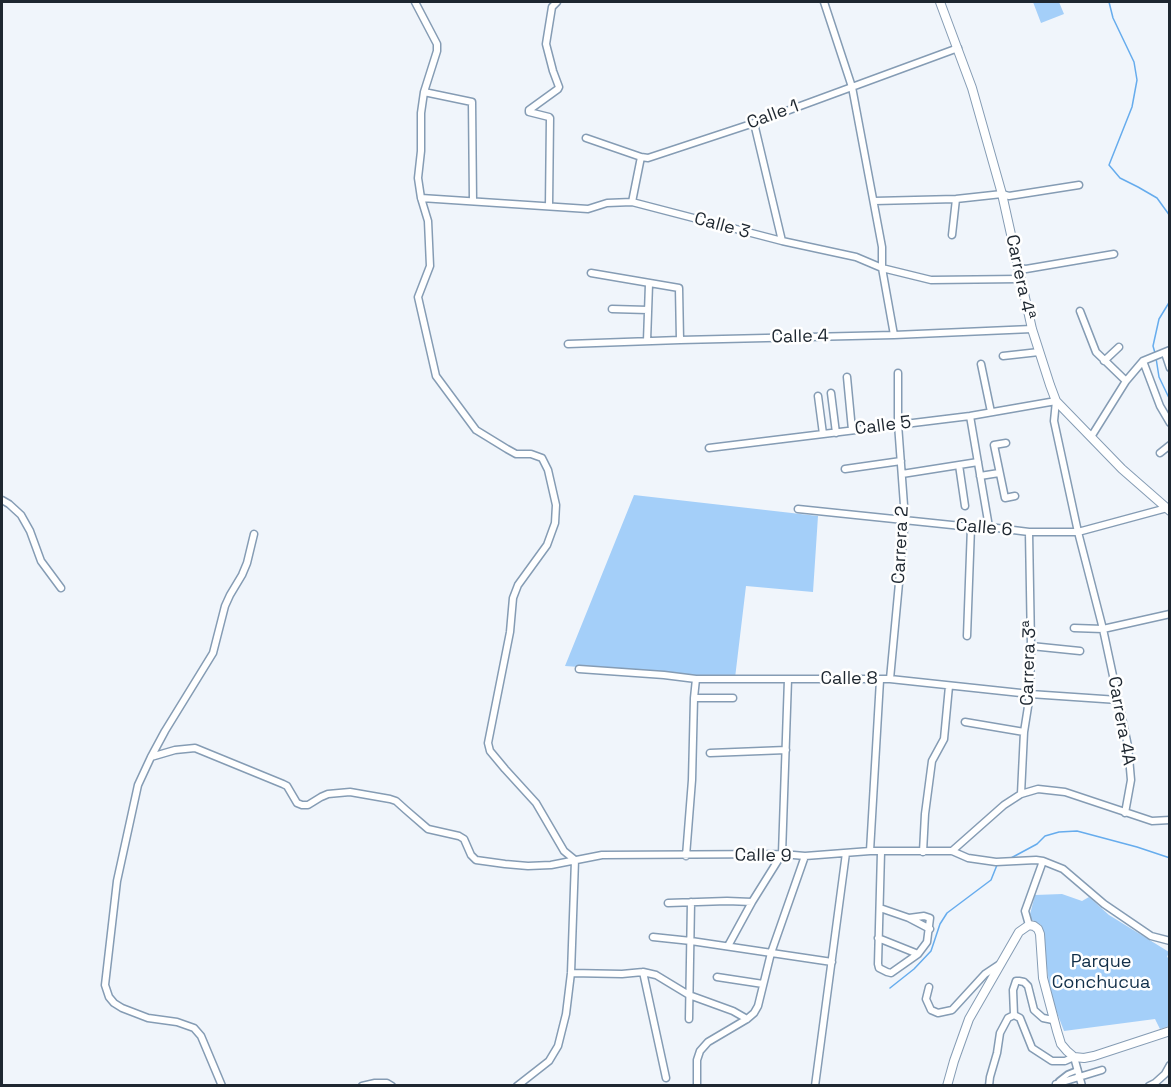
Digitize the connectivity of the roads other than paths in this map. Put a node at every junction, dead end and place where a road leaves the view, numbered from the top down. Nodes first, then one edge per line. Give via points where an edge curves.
1 (415, 2) edge
2 (557, 2) edge
3 (824, 2) edge
4 (940, 2) edge
5 (958, 48) junction
6 (852, 87) junction
7 (424, 92) junction
8 (754, 123) junction
9 (586, 138) dead end
10 (641, 157) junction
11 (1079, 185) dead end
12 (1002, 194) junction
13 (421, 198) junction
14 (956, 199) junction
15 (473, 201) junction
16 (874, 201) junction
17 (632, 202) junction
18 (549, 206) junction
19 (952, 236) dead end
20 (782, 241) junction
21 (1114, 254) dead end
22 (882, 268) junction
23 (1018, 268) junction
24 (591, 273) dead end
25 (1020, 279) junction
26 (649, 284) junction
27 (612, 309) dead end
28 (648, 310) junction
29 (1080, 311) dead end
30 (1032, 329) junction
31 (894, 335) junction
32 (680, 340) junction
33 (647, 341) junction
34 (568, 344) dead end
35 (1119, 347) dead end
36 (1039, 352) junction
37 (1161, 355) edge
38 (1003, 356) dead end
39 (1104, 361) junction
40 (1143, 361) junction
41 (981, 364) dead end
42 (1170, 368) edge
43 (898, 374) dead end
44 (847, 377) dead end
45 (1126, 381) junction
46 (831, 393) dead end
47 (818, 396) dead end
48 (1056, 401) junction
49 (991, 412) junction
50 (970, 416) junction
51 (1170, 423) edge
52 (898, 424) junction
53 (852, 430) junction
54 (836, 433) junction
55 (823, 434) junction
56 (1090, 437) junction
57 (1006, 443) dead end
58 (1170, 445) edge
59 (709, 448) dead end
60 (1160, 453) dead end
61 (901, 461) junction
62 (978, 462) junction
63 (959, 465) junction
64 (845, 469) dead end
65 (999, 473) junction
66 (902, 474) junction
67 (980, 476) junction
68 (1015, 496) dead end
69 (2, 501) edge
70 (965, 506) dead end
71 (798, 509) dead end
72 (1168, 510) edge
73 (905, 519) junction
74 (971, 527) junction
75 (989, 527) junction
76 (1029, 532) junction
77 (1078, 532) junction
78 (254, 534) dead end
79 (61, 588) dead end
80 (1170, 614) edge
81 (1074, 628) dead end
82 (1103, 629) junction
83 (967, 636) dead end
84 (1031, 646) junction
85 (1080, 651) dead end
86 (579, 669) dead end
87 (696, 679) junction
88 (788, 679) junction
89 (880, 680) junction
90 (890, 680) junction
91 (949, 686) junction
92 (1030, 694) junction
93 (694, 698) junction
94 (733, 698) dead end
95 (1118, 700) junction
96 (965, 722) dead end
97 (1024, 732) junction
98 (786, 750) junction
99 (710, 753) dead end
100 (151, 757) junction
101 (1021, 794) junction
102 (1125, 813) junction
103 (1170, 820) edge
104 (870, 851) junction
105 (952, 851) junction
106 (881, 852) junction
107 (923, 852) junction
108 (846, 853) junction
109 (783, 854) junction
110 (686, 856) junction
111 (805, 856) junction
112 (575, 860) junction
113 (1043, 861) junction
114 (691, 902) junction
115 (752, 902) junction
116 (668, 903) dead end
117 (880, 908) junction
118 (909, 918) junction
119 (1029, 925) junction
120 (930, 929) junction
121 (653, 937) dead end
122 (878, 938) junction
123 (691, 940) junction
124 (1170, 941) edge
125 (728, 946) junction
126 (771, 953) junction
127 (918, 954) junction
128 (832, 962) junction
129 (1000, 964) junction
130 (643, 972) junction
131 (571, 973) junction
132 (717, 977) dead end
133 (763, 984) junction
134 (929, 987) dead end
135 (689, 995) junction
136 (1014, 1015) junction
137 (689, 1019) dead end
138 (747, 1019) junction
139 (1053, 1020) junction
140 (1170, 1032) edge
141 (1074, 1057) junction
142 (1170, 1065) edge
143 (1102, 1070) dead end
144 (1078, 1073) junction
145 (666, 1078) dead end
146 (1056, 1085) edge
147 (222, 1086) edge
148 (362, 1086) edge
149 (392, 1086) edge
150 (517, 1086) edge
151 (697, 1086) edge
152 (815, 1086) edge
153 (947, 1086) edge
154 (989, 1086) edge
155 (1082, 1086) edge
156 (1149, 1086) edge

1 - 7 street via 437,44
2 - 18 street via 552,7 546,44 559,87 529,112 550,118
3 - 6 street
4 - 5 street, Carrera 4ª
5 - 6 street, Calle 1
5 - 12 street, Carrera 4ª
6 - 8 street, Calle 1
6 - 16 street
7 - 13 street via 418,178
7 - 15 street via 472,102
8 - 10 street, Calle 1
8 - 20 street
9 - 10 street
10 - 17 street
11 - 12 street
12 - 14 street
12 - 23 street, Carrera 4ª
13 - 15 street, Calle 3
13 - 112 street via 428,221 430,266 418,297 436,376 476,430 516,454 542,458 548,470 556,505 555,523 547,545 513,598 488,743 497,760 536,803 564,852
14 - 16 street
14 - 19 street
15 - 18 street, Calle 3
16 - 22 street
17 - 18 street, Calle 3 via 588,209
17 - 20 street, Calle 3
20 - 22 street, Calle 3 via 856,257
21 - 23 street
22 - 25 street, Calle 3 via 931,280
22 - 31 street
23 - 25 street, Carrera 4ª
24 - 26 street
25 - 30 street, Carrera 4ª
26 - 28 street
26 - 32 street via 679,288
27 - 28 street
28 - 33 street
29 - 39 street via 1096,352
30 - 31 street, Calle 4
30 - 36 street, Carrera 4ª
31 - 32 street, Calle 4
32 - 33 street, Calle 4
33 - 34 street, Calle 4
35 - 39 street
36 - 38 street
36 - 48 street, Carrera 4ª
37 - 40 street
37 - 42 street
39 - 45 street
40 - 45 street
40 - 51 street
41 - 49 street
43 - 52 street, Carrera 2
44 - 53 street
45 - 56 street
46 - 54 street
47 - 55 street
48 - 49 street, Calle 5
48 - 56 street, Carrera 4ª
48 - 77 street, Carrera 4A via 1054,422
49 - 50 street, Calle 5
50 - 52 street, Calle 5
50 - 62 street
52 - 53 street, Calle 5
52 - 61 street, Carrera 2
53 - 54 street, Calle 5
54 - 55 street, Calle 5
55 - 59 street, Calle 5
56 - 72 street, Carrera 4ª
57 - 65 street via 994,445
58 - 60 street
61 - 64 street
61 - 66 street, Carrera 2
62 - 63 street
62 - 67 street
63 - 66 street
63 - 70 street
65 - 67 street
65 - 68 street via 1005,498
66 - 73 street, Carrera 2
67 - 75 street
69 - 79 street via 21,515 40,561
71 - 73 street, Calle 6
72 - 77 street, Calle 6
73 - 74 street, Calle 6
73 - 90 street, Carrera 2
74 - 75 street, Calle 6
74 - 83 street
75 - 76 street, Calle 6
76 - 77 street, Calle 6
76 - 84 street, Carrera 3ª
77 - 82 street, Carrera 4A
78 - 100 street via 243,575 225,606 213,653
80 - 82 street
81 - 82 street
82 - 95 street, Carrera 4A
84 - 85 street
84 - 92 street, Carrera 3ª
86 - 87 street, Calle 8
87 - 88 street, Calle 8
87 - 93 street
88 - 89 street, Calle 8
88 - 98 street
89 - 90 street, Calle 8
89 - 104 street
90 - 91 street, Calle 8
91 - 92 street, Calle 8
91 - 107 street via 944,740 932,762
92 - 95 street, Calle 8
92 - 97 street, Carrera 3ª
93 - 94 street
93 - 110 street
95 - 102 street, Carrera 4A via 1131,780
96 - 97 street
97 - 101 street, Carrera 3ª
98 - 99 street
98 - 109 street
100 - 112 street, Calle 9 via 195,748 287,786 302,805 328,794 350,792 390,799 428,830 464,839 471,855 483,862 528,866
100 - 147 street via 135,794 117,881 105,985 109,997 122,1008 194,1028
101 - 102 street via 1038,789 1065,792
101 - 105 street
102 - 103 street via 1152,821
104 - 106 street, Calle 9
104 - 108 street, Calle 9
105 - 107 street, Calle 9
105 - 113 street, Calle 9 via 996,862
106 - 107 street, Calle 9
106 - 117 street
108 - 111 street, Calle 9
108 - 128 street
109 - 110 street, Calle 9
109 - 111 street, Calle 9
109 - 115 street
110 - 112 street, Calle 9 via 602,855
111 - 126 street
112 - 131 street
113 - 119 street via 1025,911
113 - 124 street via 1063,868 1104,904 1151,936
114 - 115 street
114 - 116 street
114 - 123 street
115 - 125 street
117 - 118 street
117 - 122 street
118 - 120 street
118 - 120 street via 929,916
119 - 129 street via 1019,932
119 - 139 street via 1040,934 1043,978
120 - 127 street
121 - 123 street
122 - 127 street
122 - 127 street via 879,968 887,972
123 - 125 street
123 - 135 street
125 - 126 street
126 - 128 street
126 - 133 street
128 - 152 street
129 - 134 street via 985,974 952,1010 931,1010 926,999
129 - 153 street via 969,1019
130 - 131 street
130 - 135 street via 656,975
130 - 145 street
131 - 150 street via 558,1046 549,1061
132 - 133 street
133 - 138 street via 758,1006
135 - 137 street
135 - 138 street
136 - 139 street via 1013,990 1016,981 1020,981 1028,986 1034,1010
136 - 141 street via 1020,1018 1032,1048 1052,1061
136 - 154 street via 1000,1033
138 - 151 street via 700,1051
139 - 141 street via 1061,1044
140 - 141 street via 1094,1056
141 - 144 street
142 - 156 street
143 - 144 street
144 - 146 street
144 - 155 street
148 - 149 street

